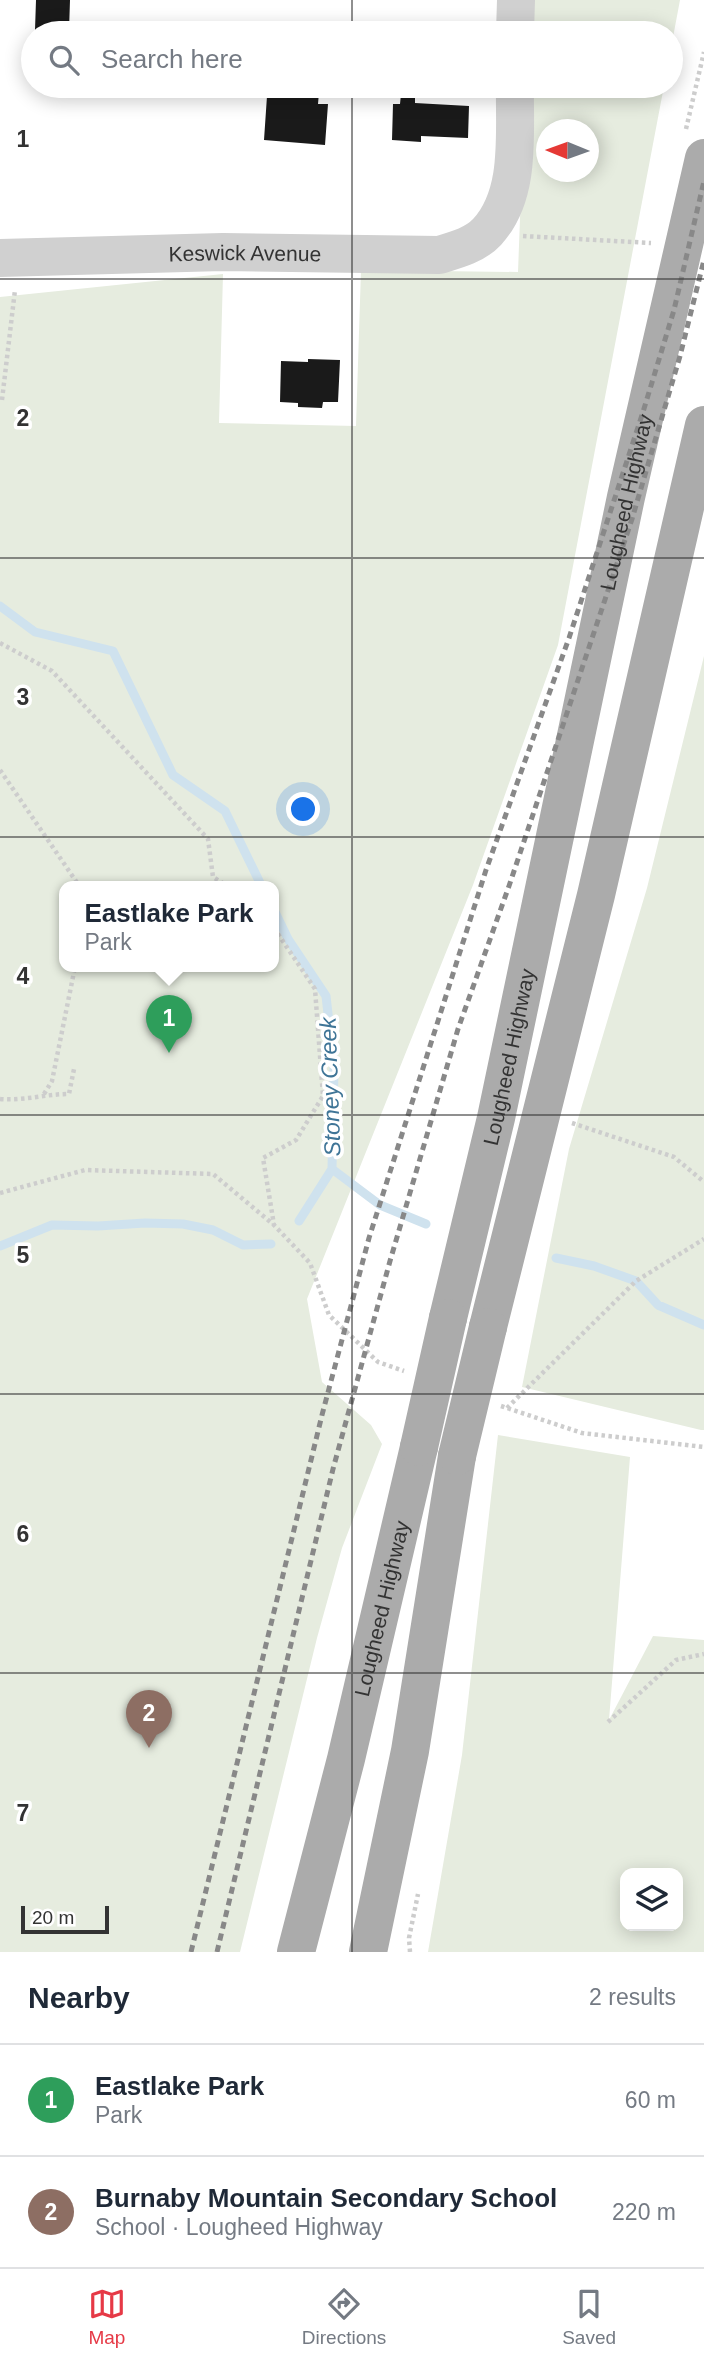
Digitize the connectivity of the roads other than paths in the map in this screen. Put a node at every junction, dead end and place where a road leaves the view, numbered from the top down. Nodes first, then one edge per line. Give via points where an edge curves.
1 (516, 0) edge
2 (515, 21) edge
3 (515, 98) edge
4 (704, 158) edge
5 (9, 258) edge
6 (704, 425) edge
7 (296, 1952) edge
8 (368, 1952) edge

1 - 2 street
3 - 5 street, Keswick Avenue via 514,166 503,211 486,234 463,248 439,255 223,252
4 - 7 main road, Lougheed Highway, bridge via 626,497 496,1118 346,1759
6 - 8 main road, Lougheed Highway, bridge via 596,895 457,1456 410,1751

